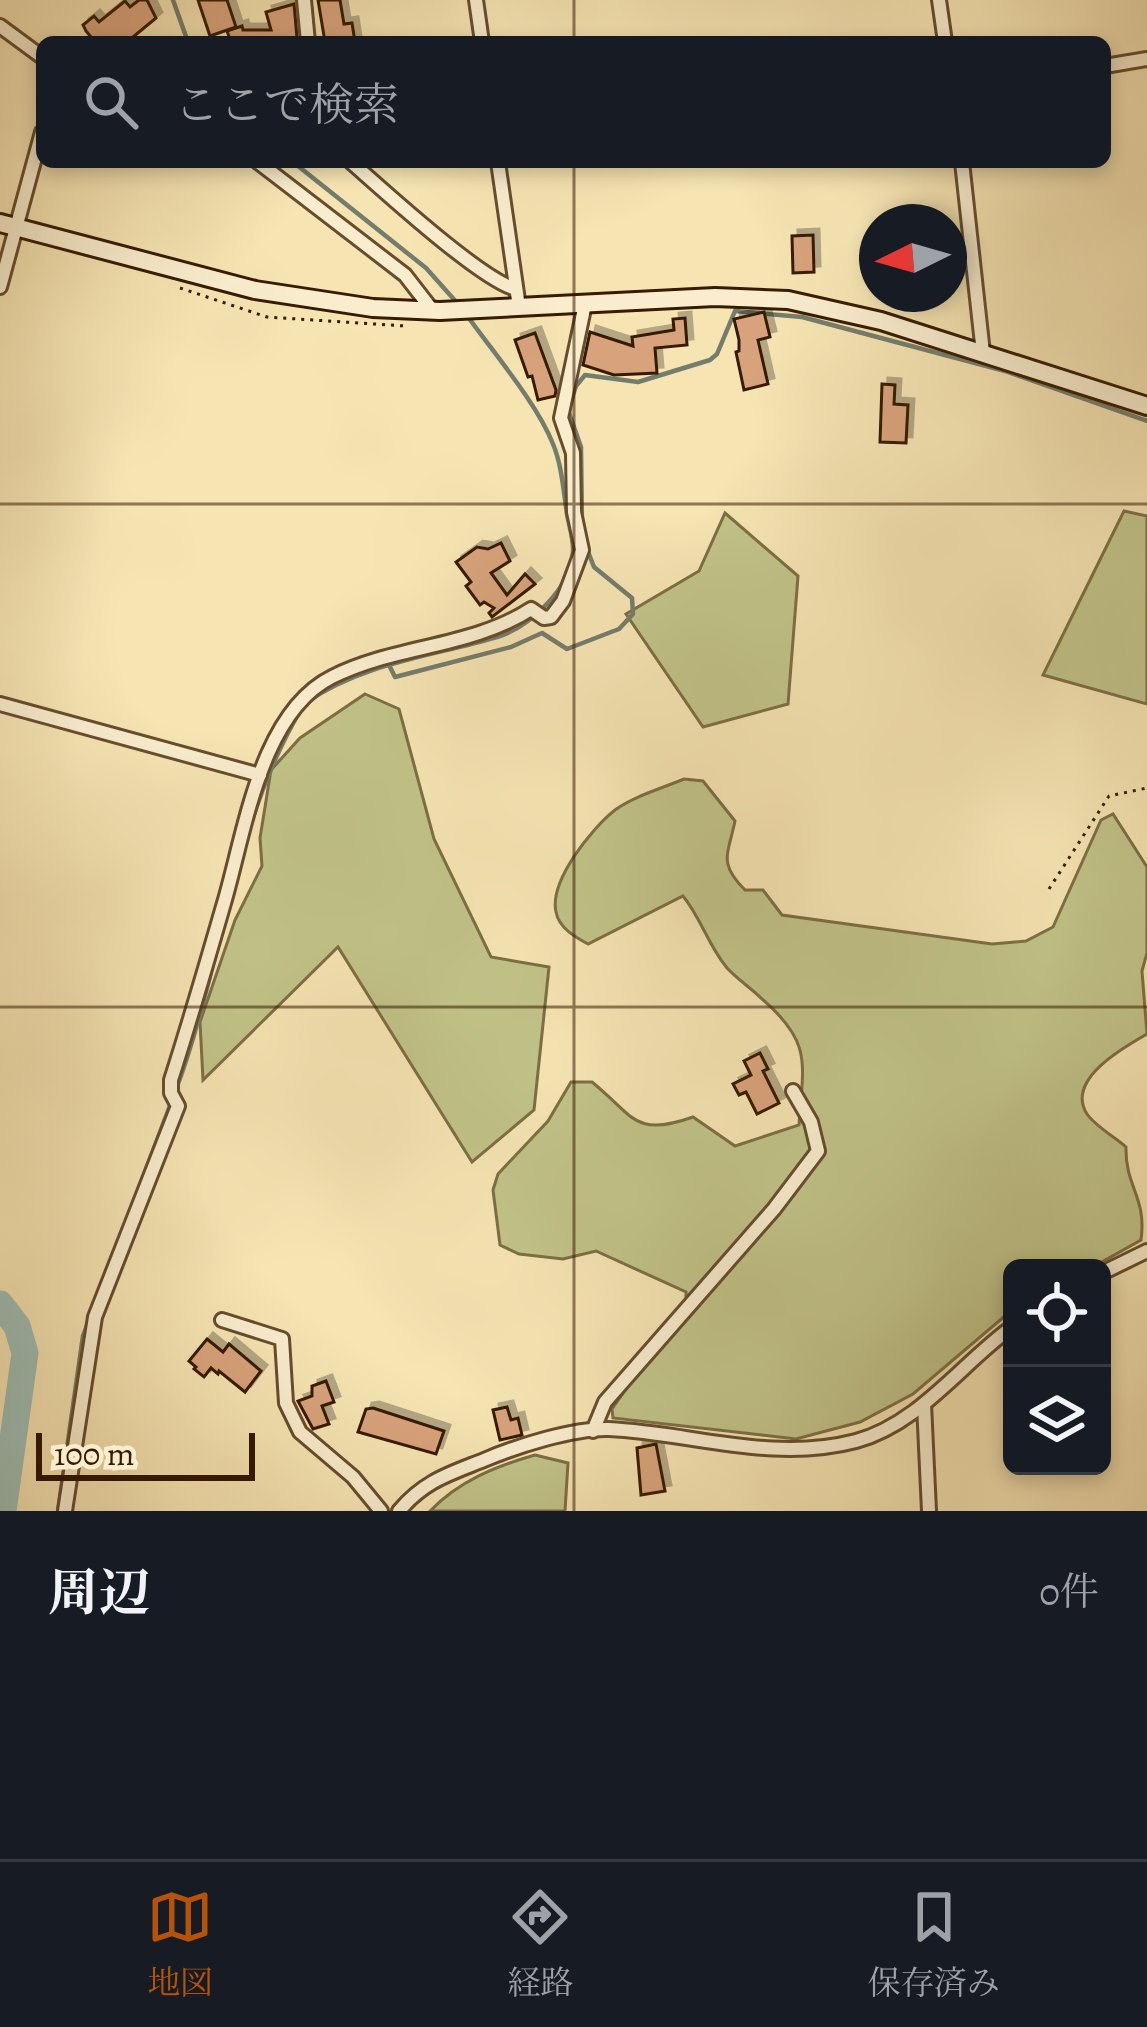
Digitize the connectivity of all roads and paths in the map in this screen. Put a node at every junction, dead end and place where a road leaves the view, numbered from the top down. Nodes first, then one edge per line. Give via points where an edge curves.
1 (304, 0) edge
2 (476, 0) edge
3 (939, 0) edge
4 (0, 26) edge
5 (307, 36) edge
6 (481, 36) edge
7 (944, 36) edge
8 (36, 53) edge
9 (1147, 59) edge
10 (1111, 65) edge
11 (36, 148) edge
12 (266, 168) edge
13 (358, 168) edge
14 (499, 168) edge
15 (963, 168) edge
16 (8, 225) edge
17 (0, 287) edge
18 (518, 298) junction
19 (585, 304) junction
20 (433, 311) junction
21 (983, 353) junction
22 (1147, 406) edge
23 (0, 704) edge
24 (260, 775) junction
25 (1147, 788) edge
26 (1049, 889) dead end
27 (793, 1091) dead end
28 (1147, 1251) edge
29 (1111, 1269) edge
30 (222, 1320) dead end
31 (1003, 1335) edge
32 (924, 1404) junction
33 (593, 1431) junction
34 (65, 1511) edge
35 (381, 1511) edge
36 (399, 1511) edge
37 (929, 1511) edge

1 - 5 street
2 - 6 street
3 - 7 street
4 - 8 street
9 - 10 street
11 - 16 street
12 - 20 street via 405,275
13 - 18 street
14 - 18 street
15 - 21 street
16 - 17 street
16 - 20 street via 255,290
18 - 19 street
18 - 20 street
19 - 21 street via 788,299
19 - 24 street via 561,418 573,453 582,550 554,614 544,618 531,609 485,633 335,675 304,695
21 - 22 street
23 - 24 street
24 - 34 street via 170,1087 178,1106 94,1317
25 - 26 path via 1109,796
27 - 33 street via 818,1139 815,1156 605,1402
28 - 29 street
30 - 35 street via 282,1339 286,1402 300,1432
31 - 32 street
32 - 33 street via 859,1440 809,1447
32 - 37 street
33 - 36 street via 506,1450 439,1476

